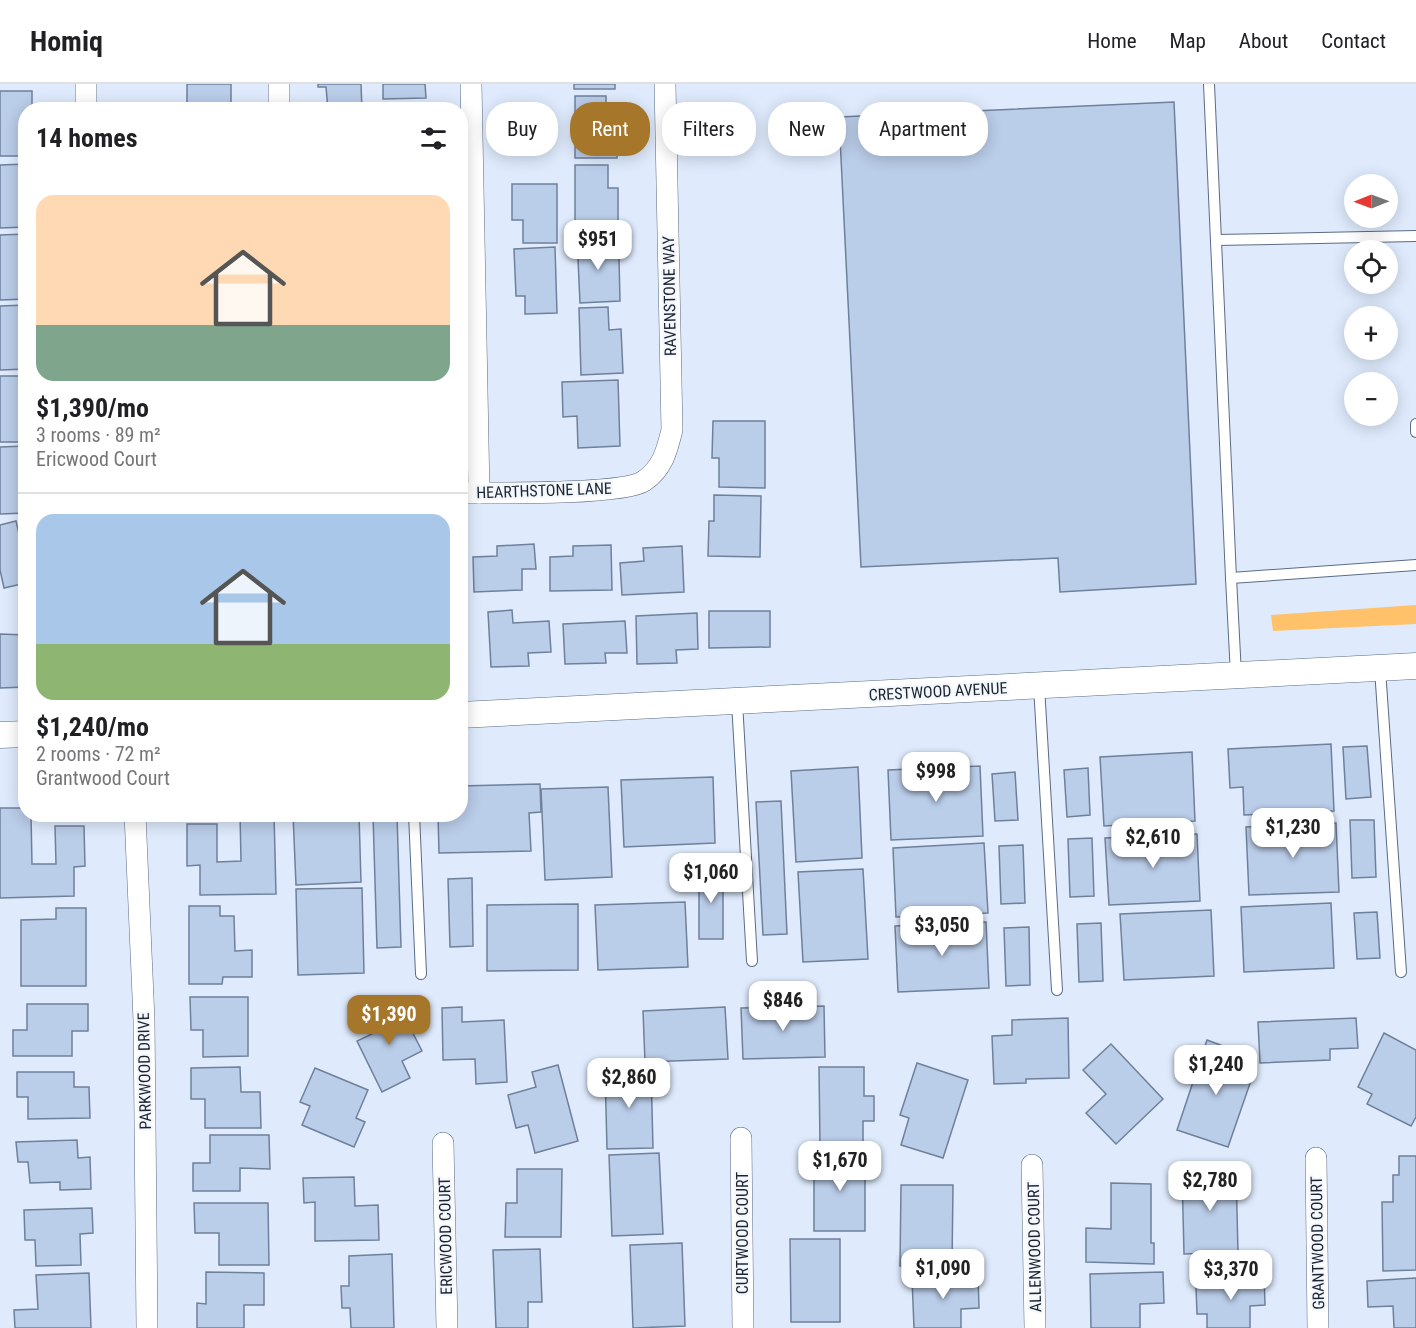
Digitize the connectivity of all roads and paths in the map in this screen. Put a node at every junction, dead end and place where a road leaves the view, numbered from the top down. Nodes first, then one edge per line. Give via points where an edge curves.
1 (86, 84) edge
2 (279, 84) edge
3 (471, 84) edge
4 (665, 84) edge
5 (1209, 84) edge
6 (86, 102) edge
7 (279, 102) edge
8 (1416, 236) edge
9 (1216, 240) junction
10 (1416, 424) edge
11 (1416, 432) edge
12 (628, 485) joint
13 (470, 493) edge
14 (1416, 565) edge
15 (1231, 578) junction
16 (1416, 666) edge
17 (1380, 668) junction
18 (1236, 676) junction
19 (1039, 686) junction
20 (737, 701) junction
21 (468, 715) edge
22 (18, 734) edge
23 (0, 735) edge
24 (135, 822) edge
25 (414, 822) edge
26 (752, 961) dead end
27 (1401, 972) dead end
28 (421, 974) dead end
29 (1057, 990) dead end
30 (741, 1138) dead end
31 (443, 1143) dead end
32 (1316, 1158) dead end
33 (1032, 1165) dead end
34 (147, 1328) edge
35 (447, 1328) edge
36 (743, 1328) edge
37 (1035, 1328) edge
38 (1318, 1328) edge

1 - 6 street
2 - 7 street
3 - 13 street
4 - 12 street, RAVENSTONE WAY via 672,430 658,469 642,482
5 - 9 lane
8 - 9 lane
9 - 15 lane
10 - 11 lane
12 - 13 street, HEARTHSTONE LANE via 610,489
14 - 15 lane
15 - 18 lane
16 - 17 street, CRESTWOOD AVENUE
17 - 18 street, CRESTWOOD AVENUE
17 - 27 lane
18 - 19 street, CRESTWOOD AVENUE
19 - 20 street, CRESTWOOD AVENUE
19 - 29 lane
20 - 21 street, CRESTWOOD AVENUE
20 - 26 lane
22 - 23 street
24 - 34 street, PARKWOOD DRIVE via 144,1020
25 - 28 lane
30 - 36 street, CURTWOOD COURT
31 - 35 street, ERICWOOD COURT
32 - 38 street, GRANTWOOD COURT
33 - 37 street, ALLENWOOD COURT

